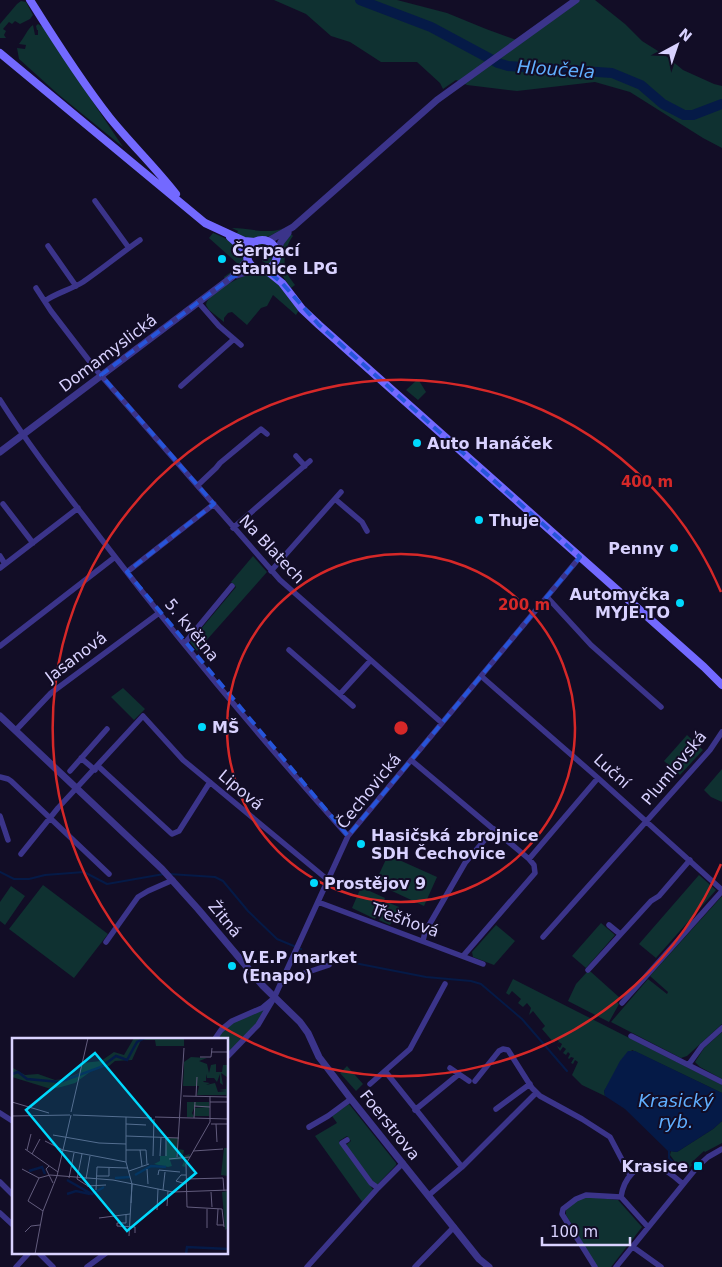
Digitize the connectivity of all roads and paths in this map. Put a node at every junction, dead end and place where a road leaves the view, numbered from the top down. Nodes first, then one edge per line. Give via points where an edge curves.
1 (30, 0) edge
2 (576, 0) edge
3 (0, 53) edge
4 (125, 136) junction
5 (124, 155) junction
6 (95, 201) dead end
7 (184, 206) junction
8 (293, 228) junction
9 (224, 233) junction
10 (140, 240) dead end
11 (268, 241) junction
12 (255, 242) junction
13 (48, 246) dead end
14 (129, 248) junction
15 (277, 251) junction
16 (248, 256) junction
17 (275, 263) junction
18 (256, 269) junction
19 (266, 270) junction
20 (232, 277) junction
21 (282, 282) junction
22 (76, 286) junction
23 (36, 288) dead end
24 (44, 302) junction
25 (198, 302) junction
26 (234, 340) junction
27 (241, 345) dead end
28 (101, 375) junction
29 (181, 386) dead end
30 (0, 400) edge
31 (22, 434) junction
32 (267, 434) dead end
33 (0, 452) edge
34 (296, 456) dead end
35 (310, 461) dead end
36 (305, 466) junction
37 (198, 485) junction
38 (341, 492) dead end
39 (335, 499) junction
40 (3, 504) dead end
41 (214, 504) junction
42 (78, 508) junction
43 (234, 528) junction
44 (368, 531) dead end
45 (33, 543) junction
46 (0, 556) edge
47 (115, 557) junction
48 (580, 557) junction
49 (3, 566) edge
50 (271, 571) junction
51 (127, 572) junction
52 (232, 586) dead end
53 (547, 597) junction
54 (159, 613) junction
55 (184, 644) junction
56 (0, 646) edge
57 (289, 650) dead end
58 (370, 660) junction
59 (704, 666) junction
60 (481, 676) junction
61 (722, 680) edge
62 (722, 685) edge
63 (340, 694) junction
64 (353, 706) dead end
65 (661, 707) dead end
66 (0, 716) edge
67 (442, 723) junction
68 (107, 729) dead end
69 (16, 730) junction
70 (722, 732) edge
71 (81, 758) junction
72 (411, 760) junction
73 (96, 768) junction
74 (70, 771) dead end
75 (0, 777) edge
76 (598, 778) junction
77 (210, 782) junction
78 (77, 789) junction
79 (0, 816) edge
80 (50, 818) junction
81 (647, 821) junction
82 (494, 829) junction
83 (348, 836) junction
84 (8, 840) dead end
85 (21, 854) dead end
86 (529, 859) junction
87 (690, 860) junction
88 (110, 874) dead end
89 (172, 879) junction
90 (328, 880) junction
91 (722, 890) edge
92 (318, 902) junction
93 (609, 926) dead end
94 (620, 934) junction
95 (544, 937) dead end
96 (423, 941) junction
97 (106, 942) dead end
98 (463, 956) junction
99 (483, 964) dead end
100 (329, 966) dead end
101 (588, 970) dead end
102 (281, 981) junction
103 (445, 984) dead end
104 (274, 998) junction
105 (622, 1003) dead end
106 (722, 1028) edge
107 (631, 1036) dead end
108 (215, 1038) edge
109 (229, 1055) edge
110 (689, 1064) junction
111 (450, 1068) dead end
112 (385, 1071) junction
113 (459, 1074) junction
114 (722, 1082) edge
115 (370, 1084) dead end
116 (530, 1084) junction
117 (536, 1093) junction
118 (351, 1099) junction
119 (496, 1109) dead end
120 (416, 1110) junction
121 (0, 1113) edge
122 (12, 1121) edge
123 (309, 1127) dead end
124 (347, 1140) dead end
125 (722, 1148) edge
126 (403, 1163) junction
127 (462, 1167) junction
128 (630, 1175) junction
129 (0, 1182) edge
130 (683, 1184) junction
131 (378, 1188) junction
132 (12, 1194) edge
133 (429, 1195) junction
134 (622, 1197) junction
135 (0, 1213) edge
136 (12, 1224) edge
137 (648, 1226) junction
138 (454, 1227) junction
139 (633, 1246) junction
140 (28, 1254) edge
141 (40, 1254) edge
142 (105, 1254) edge
143 (16, 1267) edge
144 (53, 1267) edge
145 (87, 1267) edge
146 (307, 1267) edge
147 (415, 1267) edge
148 (489, 1267) edge
149 (596, 1267) edge
150 (616, 1267) edge
151 (661, 1267) edge

1 - 4 main road via 84,83
2 - 8 street via 430,106
3 - 5 main road
4 - 5 main road via 129,146
4 - 7 main road
5 - 7 main road
6 - 14 street
7 - 9 main road
8 - 11 street
8 - 15 street
9 - 12 main road
9 - 16 main road
10 - 14 street
11 - 12 main road
11 - 15 main road
12 - 16 main road via 250,246
13 - 22 street
14 - 22 street
15 - 17 main road
16 - 18 main road
16 - 20 street, Domamyslická
17 - 19 main road
17 - 21 main road
18 - 19 main road
18 - 20 street, Domamyslická
19 - 21 main road
20 - 25 street, Domamyslická
21 - 48 main road via 319,325
22 - 24 street
23 - 24 street, Na Blatech
24 - 28 street, Na Blatech
25 - 26 street
25 - 28 street, Domamyslická
26 - 27 street
26 - 29 street
28 - 31 street, Domamyslická
28 - 37 street, Na Blatech
30 - 31 street, 5. května
31 - 33 street, Domamyslická
31 - 42 street, 5. května
32 - 37 street via 259,427
34 - 36 street
35 - 36 street
36 - 43 street
37 - 41 street, Na Blatech
38 - 39 street
39 - 44 street
39 - 50 street
40 - 45 street
41 - 43 street, Na Blatech
41 - 51 street
42 - 45 street
42 - 47 street, 5. května
43 - 50 street, Na Blatech
45 - 49 street
46 - 49 street
47 - 51 street, 5. května
47 - 56 street
48 - 53 street, Čechovická
48 - 59 main road
50 - 58 street, Na Blatech
51 - 54 street, 5. května
52 - 55 street
53 - 60 street, Čechovická
53 - 65 street via 591,645
54 - 55 street, 5. května
54 - 69 street, Jasanová via 51,693
55 - 83 street, 5. května
57 - 63 street
58 - 63 street
58 - 67 street, Na Blatech
59 - 61 main road
59 - 62 main road
60 - 67 street, Čechovická
60 - 76 street, Luční
63 - 64 street
66 - 69 street, Žitná
67 - 72 street, Čechovická
68 - 71 street
69 - 78 street, Žitná
70 - 81 street, Plumlovská via 712,748
71 - 73 street
71 - 74 street
72 - 82 street
72 - 83 street, Čechovická
73 - 77 street, Lipová via 143,716 183,760
73 - 77 street via 172,834 179,831
73 - 78 street
75 - 80 street via 11,781
76 - 81 street, Luční
76 - 86 street
77 - 90 street, Lipová
78 - 80 street
78 - 89 street, Žitná
79 - 84 street
80 - 85 street
80 - 88 street
81 - 87 street, Luční
81 - 95 street, Plumlovská
82 - 86 street
82 - 96 street via 459,871 424,932
83 - 90 street, Čechovická
86 - 98 street via 535,873
87 - 91 street, Luční
87 - 94 street
89 - 97 street via 138,897
89 - 104 street, Žitná
90 - 92 street, Čechovická
91 - 105 street
92 - 96 street, Třešňová
92 - 102 street, Čechovická
93 - 94 street
94 - 101 street
96 - 98 street, Třešňová
98 - 99 street, Třešňová
100 - 102 street
102 - 104 street, Čechovická
103 - 112 street via 410,1049
104 - 108 street via 262,1008 232,1021
104 - 109 street, Čechovická via 258,1025
104 - 118 street, Foerstrova via 304,1028 320,1057
106 - 110 street via 702,1046
107 - 110 street
110 - 114 street
111 - 113 street
112 - 115 street
112 - 120 street
113 - 116 street via 472,1081 504,1049
113 - 120 street
116 - 117 street
116 - 119 street
117 - 127 street
117 - 128 street via 610,1138
118 - 123 street
118 - 126 street, Foerstrova
120 - 127 street
121 - 122 street
124 - 131 street via 342,1143
125 - 130 street via 708,1157
126 - 131 street
126 - 133 street, Foerstrova
127 - 133 street
128 - 130 street via 643,1167 654,1166 672,1174
128 - 134 street
129 - 132 street
130 - 137 street
131 - 146 street
133 - 138 street, Foerstrova
134 - 137 street
134 - 149 street via 586,1195 562,1211
135 - 136 street
137 - 139 street
138 - 147 street
138 - 148 street, Foerstrova
139 - 150 street
139 - 151 street
140 - 143 street
141 - 144 street
142 - 145 street

